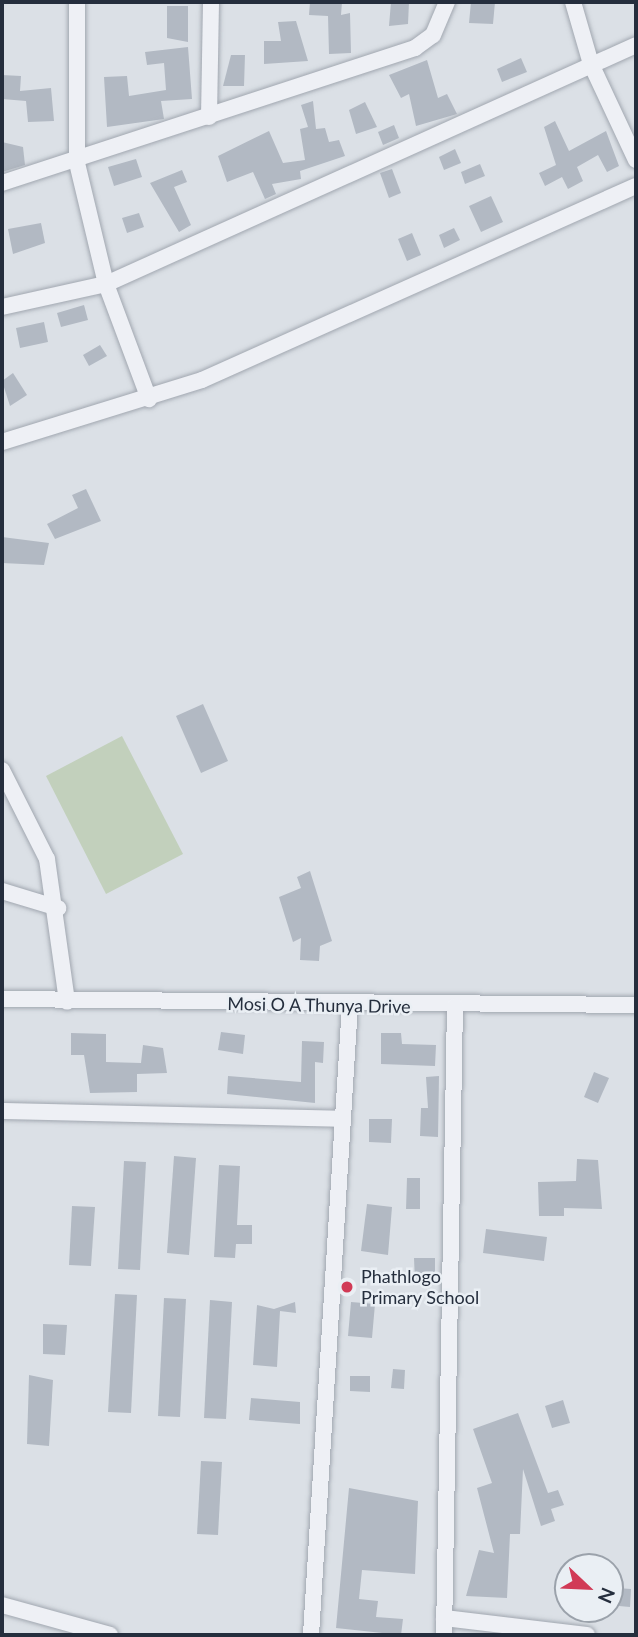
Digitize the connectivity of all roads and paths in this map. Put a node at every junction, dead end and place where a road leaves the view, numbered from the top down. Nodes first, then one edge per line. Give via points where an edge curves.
1 (77, 2) edge
2 (211, 2) edge
3 (447, 2) edge
4 (573, 2) edge
5 (636, 45) edge
6 (592, 64) junction
7 (209, 117) junction
8 (636, 160) edge
9 (77, 163) junction
10 (2, 183) edge
11 (636, 186) edge
12 (106, 284) junction
13 (2, 307) edge
14 (149, 400) junction
15 (2, 442) edge
16 (2, 770) edge
17 (2, 891) edge
18 (58, 908) junction
19 (2, 999) edge
20 (67, 1002) junction
21 (350, 1005) junction
22 (636, 1005) edge
23 (455, 1006) junction
24 (2, 1111) edge
25 (343, 1119) junction
26 (2, 1605) edge
27 (444, 1618) junction
28 (110, 1635) edge
29 (311, 1635) edge
30 (444, 1635) edge
31 (587, 1635) edge

1 - 9 street
2 - 7 street
3 - 7 street via 433,35 415,48
4 - 6 street
5 - 6 street
6 - 8 street
6 - 12 street
7 - 9 street
9 - 10 street
9 - 12 street
11 - 14 street
12 - 13 street
12 - 14 street
14 - 15 street
16 - 18 street via 40,837
17 - 18 street
18 - 20 street
19 - 20 street, Mosi O A Thunya Drive
20 - 21 street, Mosi O A Thunya Drive
21 - 23 street, Mosi O A Thunya Drive
21 - 25 street
22 - 23 street, Mosi O A Thunya Drive
23 - 27 street
24 - 25 street
25 - 29 street
26 - 28 street
27 - 30 street
27 - 31 street

